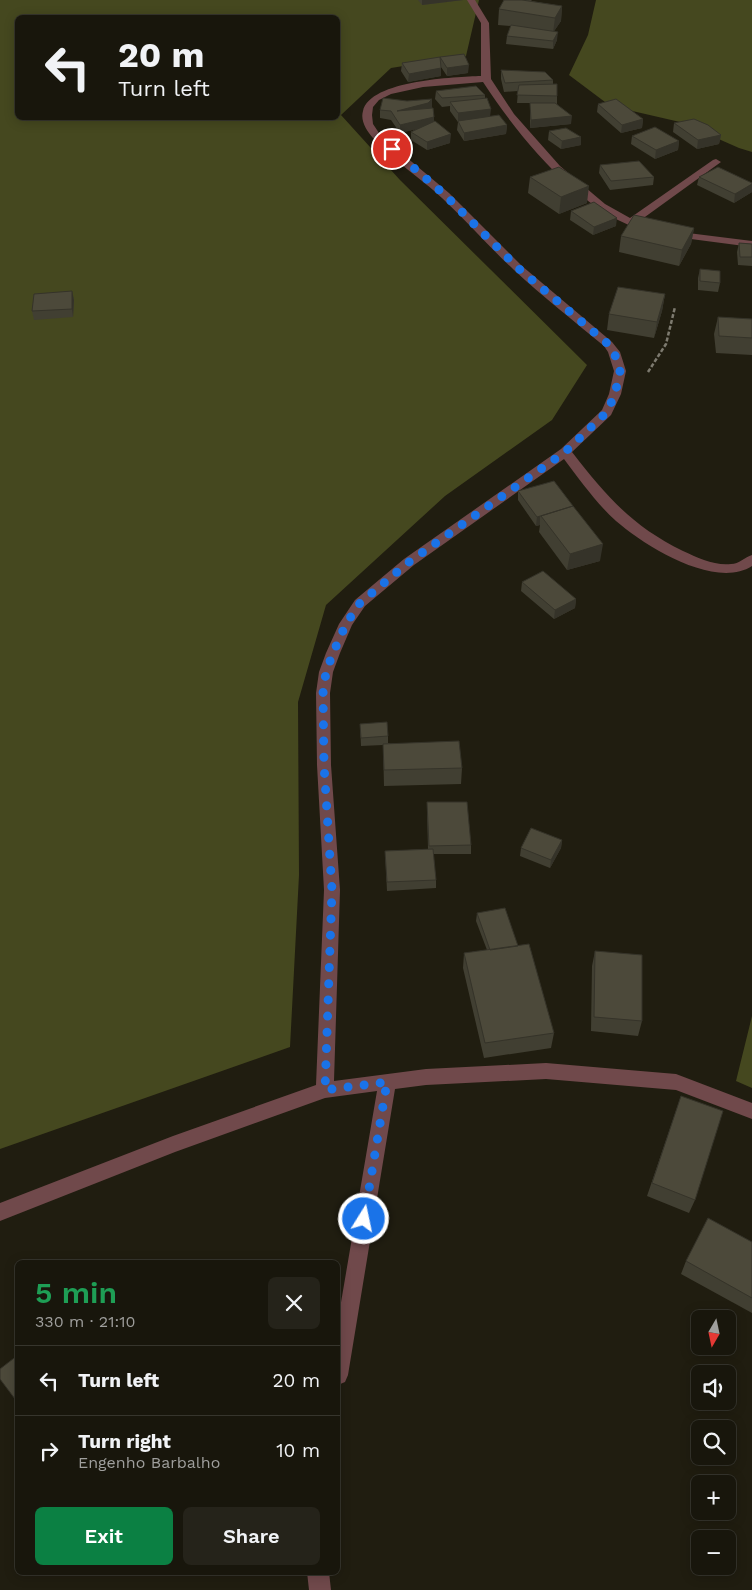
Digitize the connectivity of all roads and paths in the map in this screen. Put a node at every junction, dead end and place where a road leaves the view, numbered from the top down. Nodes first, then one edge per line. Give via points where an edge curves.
1 (471, 0) edge
2 (486, 79) junction
3 (716, 162) dead end
4 (630, 223) junction
5 (752, 244) edge
6 (565, 452) junction
7 (752, 559) edge
8 (387, 1082) junction
9 (325, 1090) junction
10 (752, 1110) edge
11 (0, 1212) edge
12 (340, 1363) edge
13 (318, 1575) edge
14 (320, 1590) edge

1 - 2 street via 485,24
2 - 4 street via 510,116 556,168 601,206
2 - 6 street via 439,82 384,95 369,106 369,126 518,268 614,352 620,371 607,412
3 - 4 street
4 - 5 street via 661,232
6 - 7 street via 612,510 642,534 671,551 720,568 739,567
6 - 9 street via 409,562 360,603 333,653 323,693 332,890
8 - 9 street
8 - 10 street via 546,1071 676,1082
8 - 12 street
9 - 11 street via 173,1144
13 - 14 street

